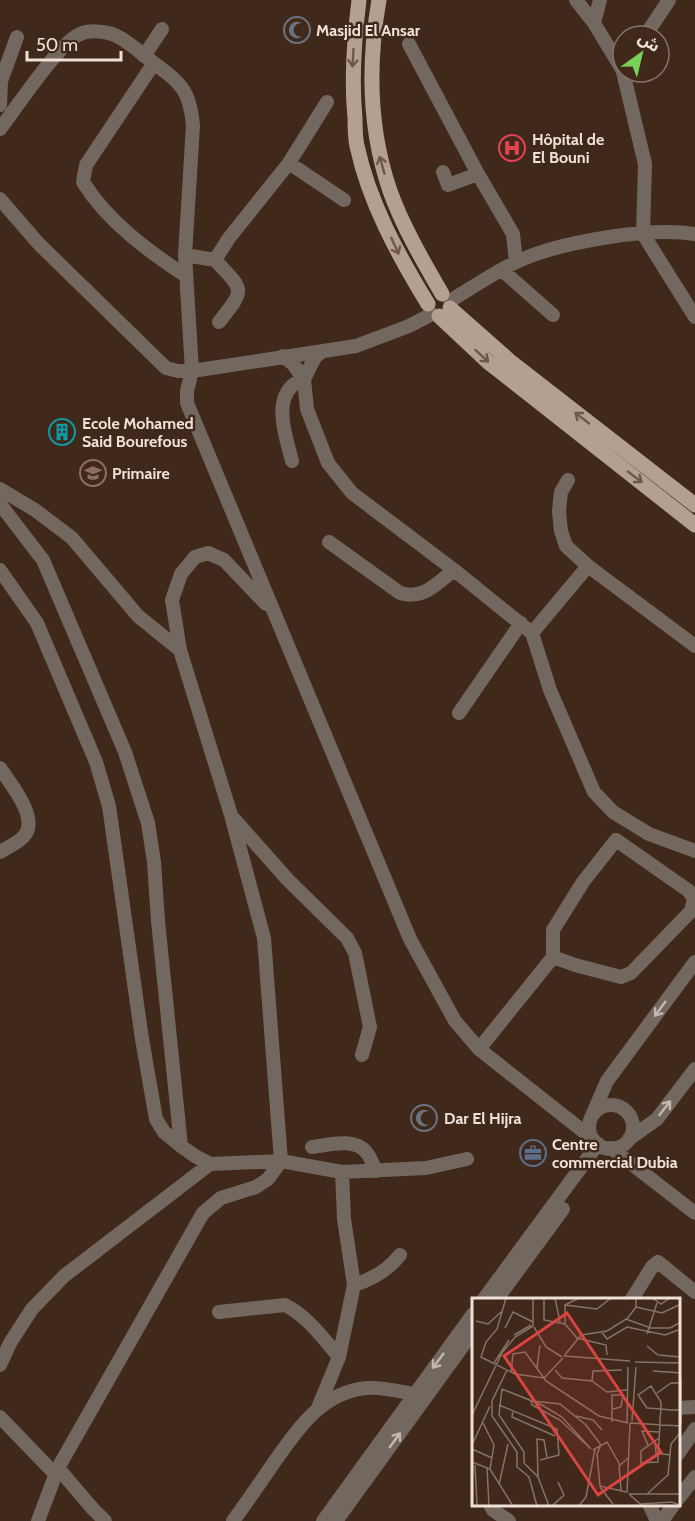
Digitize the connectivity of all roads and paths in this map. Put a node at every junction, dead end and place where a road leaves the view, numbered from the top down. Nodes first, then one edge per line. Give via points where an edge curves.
1 (359, 0) edge
2 (379, 0) edge
3 (576, 0) edge
4 (600, 0) edge
5 (669, 0) edge
6 (594, 23) junction
7 (653, 24) edge
8 (162, 29) dead end
9 (17, 37) dead end
10 (409, 44) dead end
11 (611, 52) edge
12 (149, 59) junction
13 (626, 84) edge
14 (327, 102) dead end
15 (0, 105) edge
16 (0, 129) edge
17 (289, 163) junction
18 (443, 172) dead end
19 (478, 174) junction
20 (0, 199) edge
21 (344, 200) dead end
22 (643, 234) junction
23 (695, 234) edge
24 (185, 255) junction
25 (215, 260) junction
26 (516, 262) junction
27 (502, 270) junction
28 (186, 276) junction
29 (440, 306) junction
30 (553, 315) dead end
31 (695, 316) edge
32 (219, 322) dead end
33 (323, 351) junction
34 (283, 356) junction
35 (192, 370) junction
36 (304, 379) junction
37 (292, 461) dead end
38 (568, 480) dead end
39 (0, 489) edge
40 (0, 504) edge
41 (695, 505) edge
42 (695, 525) edge
43 (329, 542) dead end
44 (588, 566) junction
45 (0, 570) edge
46 (454, 570) junction
47 (274, 612) junction
48 (521, 623) junction
49 (531, 633) junction
50 (695, 646) edge
51 (180, 650) junction
52 (459, 713) dead end
53 (0, 768) edge
54 (231, 815) junction
55 (695, 851) edge
56 (0, 852) edge
57 (553, 957) junction
58 (695, 962) edge
59 (479, 1049) junction
60 (362, 1055) dead end
61 (695, 1070) edge
62 (591, 1118) junction
63 (629, 1139) junction
64 (602, 1145) junction
65 (181, 1146) junction
66 (312, 1147) dead end
67 (467, 1160) dead end
68 (281, 1161) junction
69 (210, 1164) junction
70 (376, 1171) junction
71 (342, 1172) junction
72 (695, 1213) edge
73 (400, 1255) dead end
74 (354, 1285) junction
75 (695, 1292) edge
76 (485, 1298) edge
77 (498, 1298) edge
78 (633, 1298) edge
79 (219, 1312) dead end
80 (472, 1315) edge
81 (472, 1333) edge
82 (339, 1357) junction
83 (0, 1365) edge
84 (413, 1394) junction
85 (318, 1407) junction
86 (695, 1407) edge
87 (680, 1408) edge
88 (0, 1417) edge
89 (695, 1429) edge
90 (680, 1451) edge
91 (56, 1471) junction
92 (695, 1477) edge
93 (680, 1496) edge
94 (491, 1506) edge
95 (650, 1506) edge
96 (673, 1506) edge
97 (38, 1521) edge
98 (105, 1521) edge
99 (233, 1521) edge
100 (323, 1521) edge
101 (336, 1521) edge
102 (508, 1521) edge
103 (657, 1521) edge
104 (662, 1521) edge

1 -> 29 main road via 352,85 357,145 375,202 399,255
29 -> 2 main road via 390,192 380,155 371,87
3 - 6 street
4 - 6 street
5 - 7 street
6 - 11 street
8 - 12 street
9 - 15 street via 1,81
10 - 19 street
12 - 16 street via 115,34 81,33 65,44
12 - 24 street via 176,80 192,108
12 - 28 street via 86,165 82,182 94,201 155,256
13 - 22 street via 645,164
14 - 17 street
17 - 21 street
17 - 25 street
18 - 19 street via 448,185
19 - 26 street via 513,234
20 - 35 street via 39,244 166,368
22 - 23 street
22 - 26 street via 580,243
22 - 31 street
24 - 25 street
24 - 28 street
25 - 32 street via 239,288 239,297
26 - 27 street
27 - 29 street
27 - 30 street
28 - 35 street
29 - 33 street via 409,326 356,346
41 -> 29 main road
29 -> 42 main road via 488,362
33 - 34 street
33 - 36 street via 315,357
34 - 35 street
34 - 36 street
35 - 47 street via 187,403
36 - 37 street via 285,395 282,415
36 - 46 street via 307,409 328,462 352,493
38 - 44 street via 561,492 561,531 566,546
39 - 51 street via 72,538 138,616
40 - 65 street via 43,560 125,752 148,823
43 - 46 street via 400,593 413,597
44 - 49 street
44 - 50 street
45 - 65 street via 37,623 96,762 109,806 156,1119
46 - 48 street
47 - 51 street via 224,560 208,553 195,557 181,574 172,600
47 - 59 street via 410,939 455,1021
48 - 49 street
48 - 52 street
49 - 55 street via 550,690 594,792 613,812 649,834
51 - 54 street
53 - 56 street via 30,821 24,837
54 - 60 street via 288,880 347,938 355,953 370,1027
54 - 68 street via 264,938
57 - 57 street via 621,977 631,973 691,911 694,899 689,891 616,840 553,930
57 - 59 street
58 -> 62 street via 607,1082
59 - 64 street
63 -> 61 street via 657,1119
62 - 63 street via 601,1107 622,1108 633,1125
62 - 64 street via 589,1125
63 - 64 street via 618,1147
64 - 72 street
64 - 76 street
64 - 77 street
65 - 69 street
66 - 70 street via 356,1145 367,1153
67 - 70 street via 426,1168
68 - 69 street
68 - 71 street
68 - 91 street via 268,1179 256,1187 221,1198 203,1213
69 - 83 street via 64,1276 32,1309
70 - 71 street
71 - 74 street via 344,1220
73 - 74 street via 391,1267
74 - 82 street
75 - 78 street via 658,1262
79 - 82 street via 285,1305 316,1329
80 -> 84 street
101 -> 81 street
82 - 85 street
84 - 85 street via 368,1388 342,1394
84 - 100 street
85 - 99 street via 299,1427
86 - 87 street
88 - 91 street
89 - 90 street
91 - 97 street
91 - 98 street
92 - 93 street
94 - 102 street
95 - 103 street
96 - 104 street

